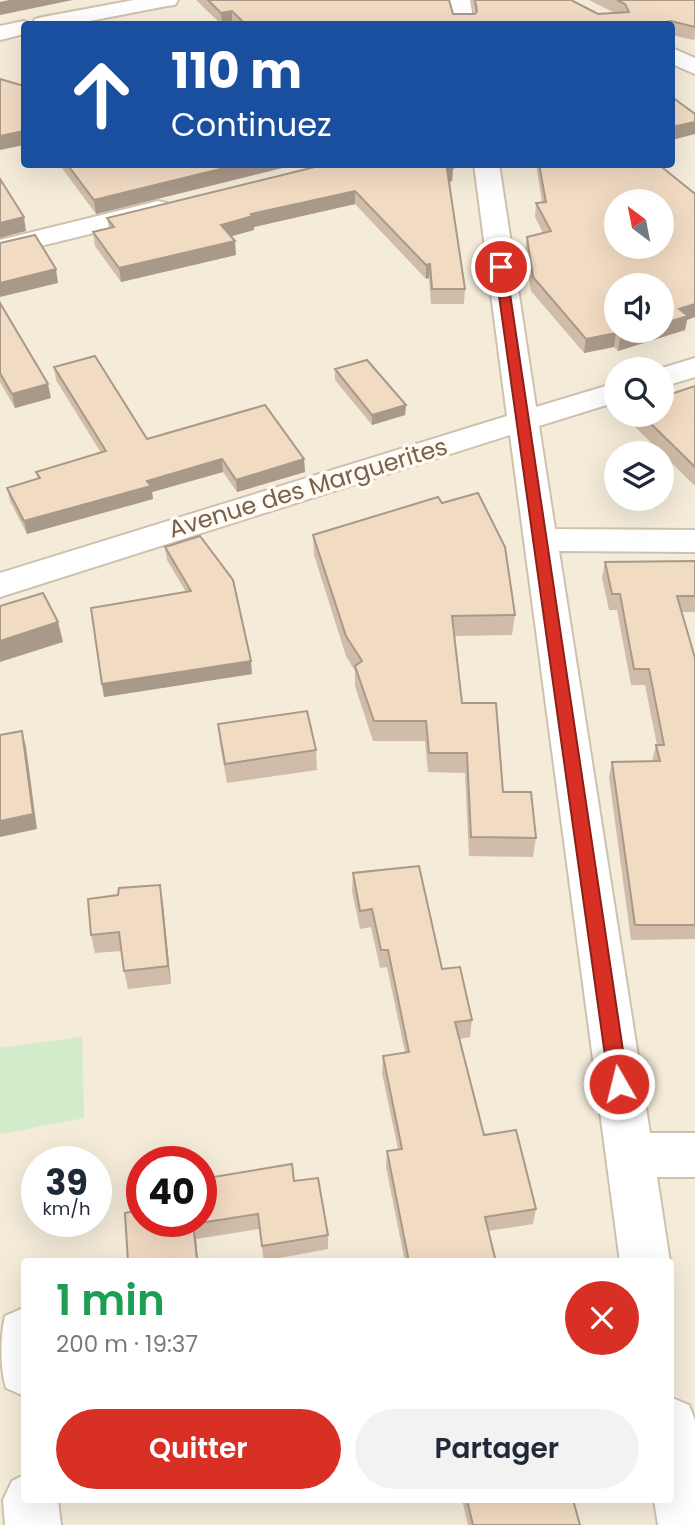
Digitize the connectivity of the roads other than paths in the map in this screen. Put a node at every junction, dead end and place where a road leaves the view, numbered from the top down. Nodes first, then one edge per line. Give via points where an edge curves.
1 (167, 0) edge
2 (459, 0) edge
3 (58, 21) edge
4 (462, 21) edge
5 (21, 29) edge
6 (0, 33) edge
7 (675, 58) edge
8 (690, 76) edge
9 (487, 168) edge
10 (185, 203) edge
11 (0, 247) edge
12 (695, 367) edge
13 (674, 374) edge
14 (604, 396) edge
15 (523, 420) junction
16 (541, 540) junction
17 (695, 541) edge
18 (0, 585) edge
19 (629, 1155) junction
20 (695, 1155) edge
21 (644, 1258) edge
22 (674, 1449) edge
23 (31, 1503) edge
24 (33, 1525) edge
25 (686, 1525) edge

1 - 3 street
2 - 4 street
5 - 6 street
7 - 8 street
9 - 15 street
10 - 11 street
12 - 13 street
14 - 15 street, Avenue des Marguerites
15 - 16 street
15 - 18 street, Avenue des Marguerites
16 - 17 street
16 - 19 street
19 - 20 street
19 - 21 street
22 - 25 street
23 - 24 street

